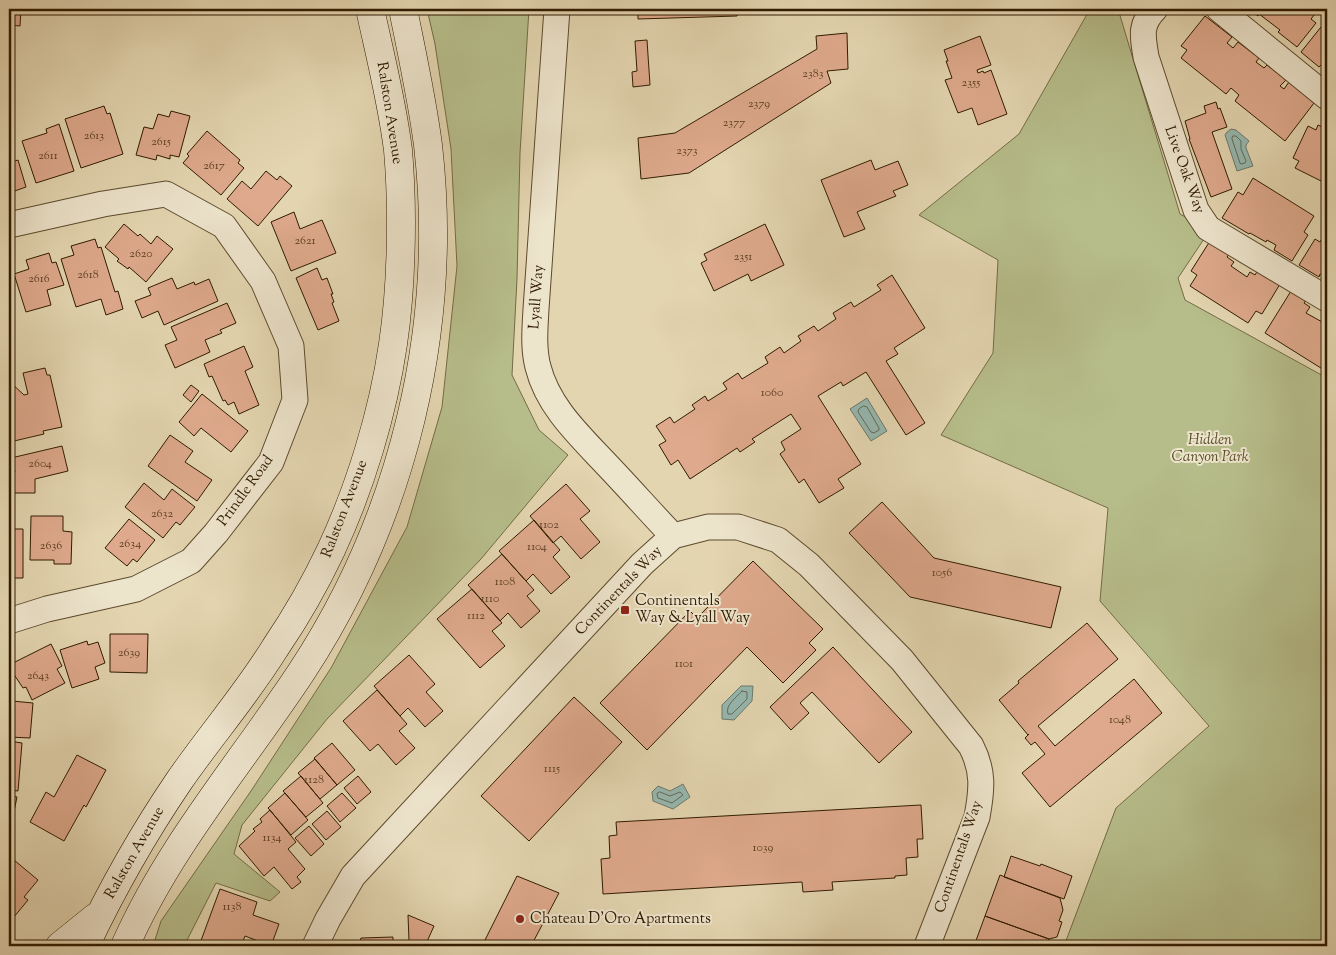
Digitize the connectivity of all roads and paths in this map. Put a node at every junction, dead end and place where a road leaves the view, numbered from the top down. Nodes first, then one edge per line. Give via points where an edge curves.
1 (370, 9) edge
2 (402, 9) edge
3 (556, 9) edge
4 (1155, 9) edge
5 (1218, 9) edge
6 (1327, 97) edge
7 (9, 225) edge
8 (1327, 299) edge
9 (673, 536) junction
10 (9, 621) edge
11 (101, 913) junction
12 (129, 942) edge
13 (60, 946) edge
14 (85, 946) edge
15 (315, 946) edge
16 (928, 946) edge

1 - 11 main road, Ralston Avenue via 398,150 401,249 393,346 369,448 331,550 305,601 274,651 159,812
2 - 12 main road via 421,94 428,146 433,252 424,356 399,464 381,517 334,618 303,670 178,850
3 - 9 street, Lyall Way via 536,309 538,367 558,411
4 - 8 street, Live Oak Way via 1144,23 1142,33 1146,57 1196,210 1208,228
5 - 6 street
7 - 10 street, Prindle Road via 166,194 224,226 263,281 291,346 295,400 271,462 191,561 136,589
9 - 15 street, Continentals Way via 642,564 353,876
9 - 16 street, Continentals Way via 708,527 738,527 778,540 809,565 902,660 971,746 978,759 981,780 977,817
11 - 13 main road
11 - 14 main road, Ralston Avenue

